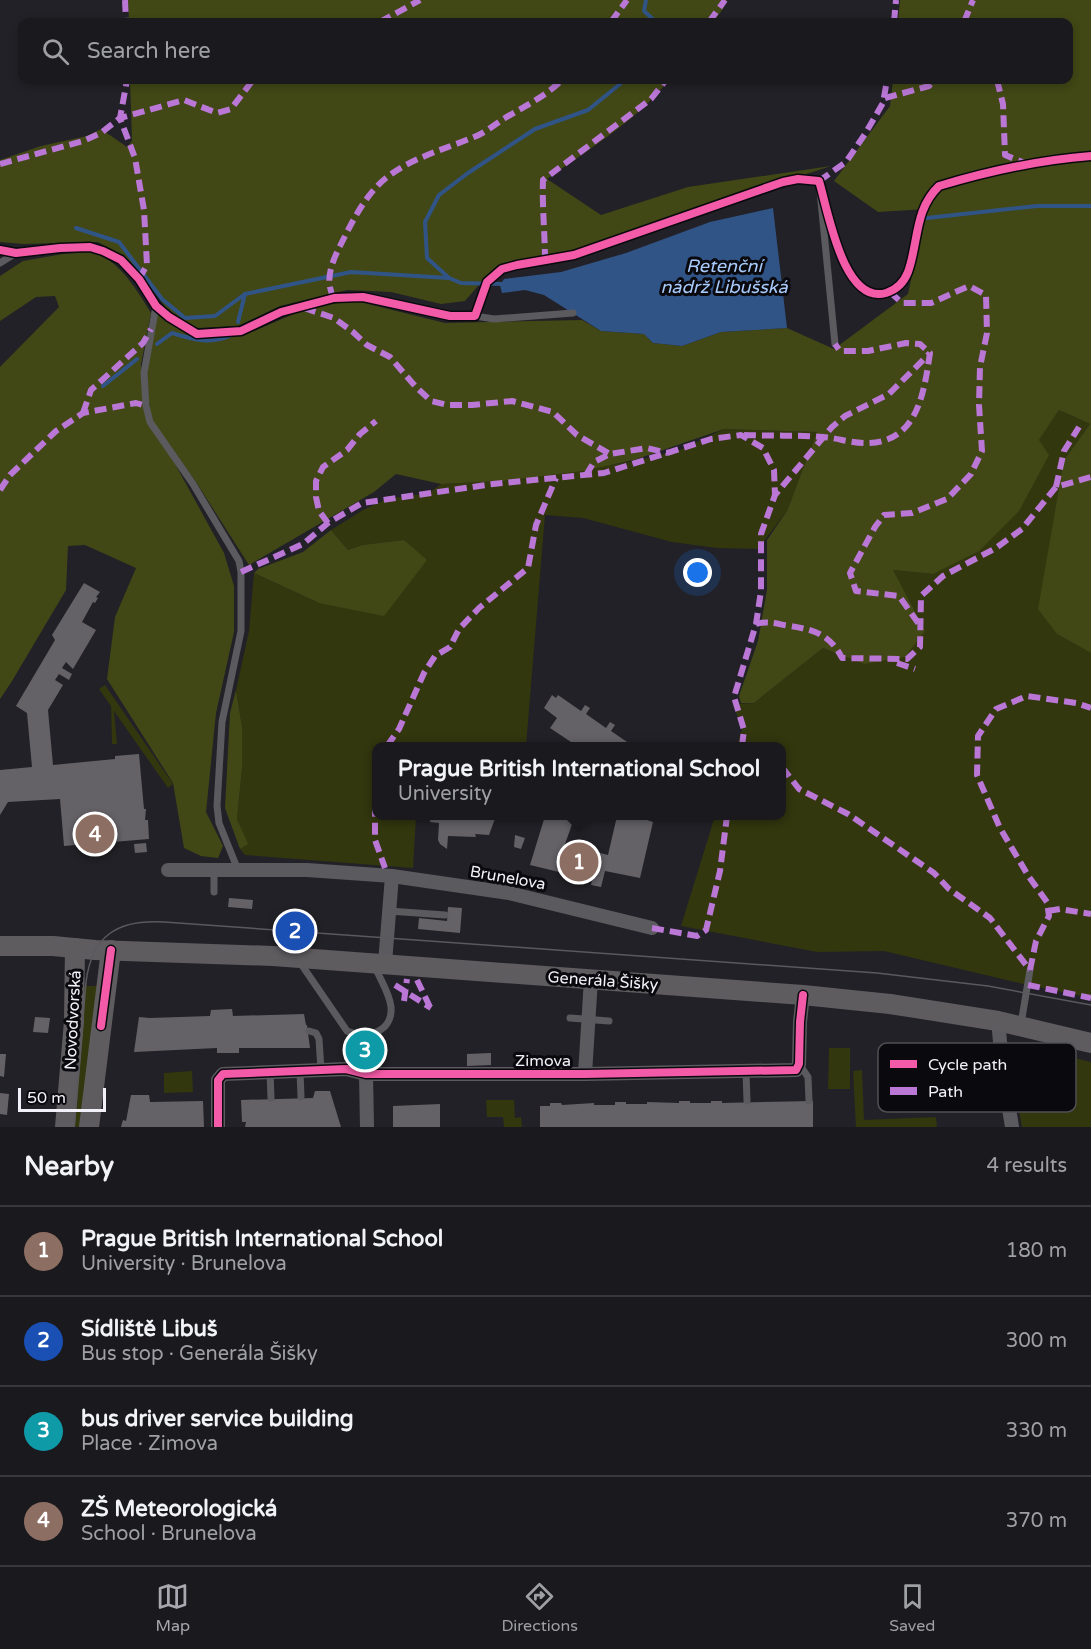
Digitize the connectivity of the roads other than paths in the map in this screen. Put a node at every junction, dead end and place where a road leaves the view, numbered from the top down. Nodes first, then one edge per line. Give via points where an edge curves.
1 (0, 263) edge
2 (156, 306) junction
3 (573, 313) dead end
4 (475, 316) junction
5 (835, 344) dead end
6 (168, 870) dead end
7 (214, 870) junction
8 (238, 870) junction
9 (392, 876) junction
10 (214, 892) dead end
11 (389, 911) junction
12 (444, 915) dead end
13 (652, 928) dead end
14 (0, 946) edge
15 (75, 948) junction
16 (111, 950) junction
17 (297, 958) junction
18 (379, 963) junction
19 (1030, 970) dead end
20 (591, 979) junction
21 (803, 995) junction
22 (570, 1018) dead end
23 (588, 1019) junction
24 (609, 1021) dead end
25 (998, 1022) junction
26 (1021, 1026) junction
27 (309, 1031) dead end
28 (1000, 1043) edge
29 (1091, 1043) edge
30 (799, 1064) junction
31 (321, 1070) junction
32 (300, 1071) junction
33 (746, 1071) junction
34 (270, 1072) junction
35 (366, 1074) junction
36 (585, 1074) junction
37 (301, 1097) dead end
38 (271, 1098) dead end
39 (747, 1101) dead end
40 (809, 1101) dead end
41 (1010, 1112) edge
42 (65, 1127) edge
43 (89, 1127) edge
44 (218, 1127) edge
45 (367, 1127) edge
46 (1012, 1127) edge

1 - 2 lane via 16,253 49,249 103,251 121,260
2 - 4 lane via 197,334 241,331 280,312 333,298 363,297 450,316
2 - 8 lane via 144,373 150,422 193,484 242,572 241,631 222,722 217,806 219,823
3 - 4 lane via 494,319
4 - 5 lane via 487,282 496,272 574,255 798,178 819,181
6 - 7 street, Brunelova
7 - 8 street, Brunelova
7 - 10 lane
8 - 9 street, Brunelova
9 - 11 street
9 - 13 street, Brunelova via 509,893
11 - 12 lane
11 - 18 street
14 - 15 main road, Generála Šišky
15 - 16 main road, Generála Šišky
15 - 42 main road, Novodvorská via 74,1031
16 - 17 main road, Generála Šišky
16 - 43 main road, Novodvorská
17 - 18 main road, Generála Šišky
17 - 18 lane via 347,1031 366,1036 383,1027 391,1009
18 - 20 main road, Generála Šišky
19 - 26 lane
20 - 21 main road, Generála Šišky
20 - 23 street
21 - 25 main road, Generála Šišky via 890,1004
21 - 30 street
22 - 23 lane
23 - 24 lane
23 - 36 street
25 - 26 main road, Generála Šišky
25 - 28 street
26 - 29 main road, Generála Šišky
27 - 31 lane via 319,1039
30 - 33 street, Zimova via 796,1070
30 - 40 lane via 808,1077
31 - 32 street, Zimova
31 - 35 street, Zimova via 346,1069
32 - 34 street, Zimova
32 - 37 lane
33 - 36 street, Zimova
33 - 39 lane
34 - 38 lane
34 - 44 street, Zimova via 223,1074 218,1080
35 - 36 street, Zimova
35 - 45 street
41 - 46 street

